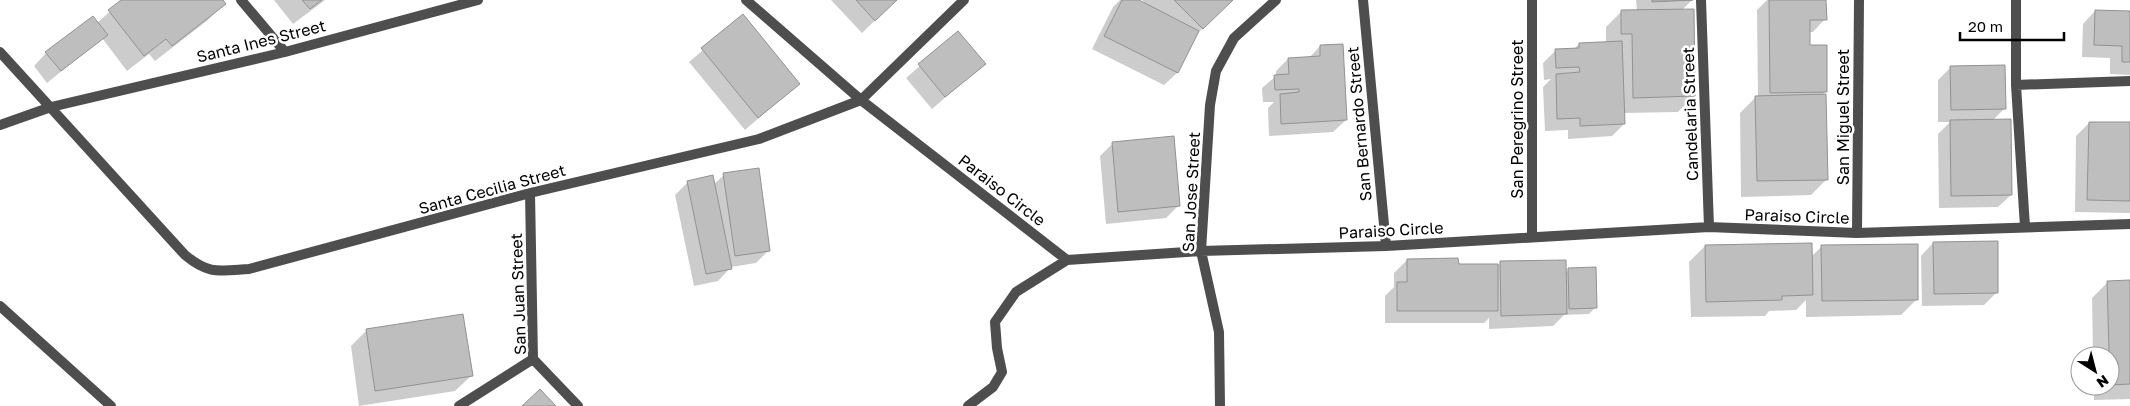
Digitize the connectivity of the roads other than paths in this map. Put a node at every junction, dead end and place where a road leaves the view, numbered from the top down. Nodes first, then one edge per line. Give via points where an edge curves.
1 (242, 0) edge
2 (478, 0) edge
3 (746, 0) edge
4 (964, 0) edge
5 (1276, 0) edge
6 (1362, 0) edge
7 (1532, 0) edge
8 (1701, 0) edge
9 (1859, 0) edge
10 (2016, 0) edge
11 (447, 4) edge
12 (0, 52) edge
13 (285, 52) junction
14 (2130, 81) edge
15 (2016, 85) junction
16 (861, 100) junction
17 (51, 107) junction
18 (0, 125) edge
19 (530, 193) junction
20 (2130, 224) edge
21 (2025, 227) junction
22 (1709, 228) junction
23 (1857, 233) junction
24 (1532, 237) junction
25 (1386, 246) junction
26 (1200, 251) junction
27 (1067, 260) junction
28 (0, 306) edge
29 (533, 359) junction
30 (111, 406) edge
31 (459, 406) edge
32 (578, 406) edge
33 (968, 406) edge
34 (1220, 406) edge

1 - 13 street
2 - 11 street, Santa Ines Street
3 - 16 street, Paraiso Circle
4 - 16 street, Santa Cecilia Street
5 - 26 street, San Jose Street via 1234,38 1216,71 1210,105
6 - 25 street, San Bernardo Street
7 - 24 street, San Peregrino Street
8 - 22 street, Candelaria Street
9 - 23 street, San Miguel Street
10 - 15 street
11 - 13 street, Santa Ines Street
12 - 17 street, Santa Cecilia Street
13 - 17 street, Santa Ines Street
14 - 15 street
15 - 21 street
16 - 19 street, Santa Cecilia Street via 760,139
16 - 27 street, Paraiso Circle
17 - 18 street, Santa Ines Street
17 - 19 street, Santa Cecilia Street via 179,250 209,270 248,269
19 - 29 street, San Juan Street
20 - 21 street, Paraiso Circle
21 - 23 street, Paraiso Circle
22 - 23 street, Paraiso Circle
22 - 24 street, Paraiso Circle
24 - 25 street, Paraiso Circle
25 - 26 street, Paraiso Circle
26 - 27 street, Paraiso Circle
26 - 34 street, San Jose Street via 1219,332
27 - 33 street via 1016,292 995,322 1002,372 993,387
28 - 30 street
29 - 31 street
29 - 32 street, San Juan Street

